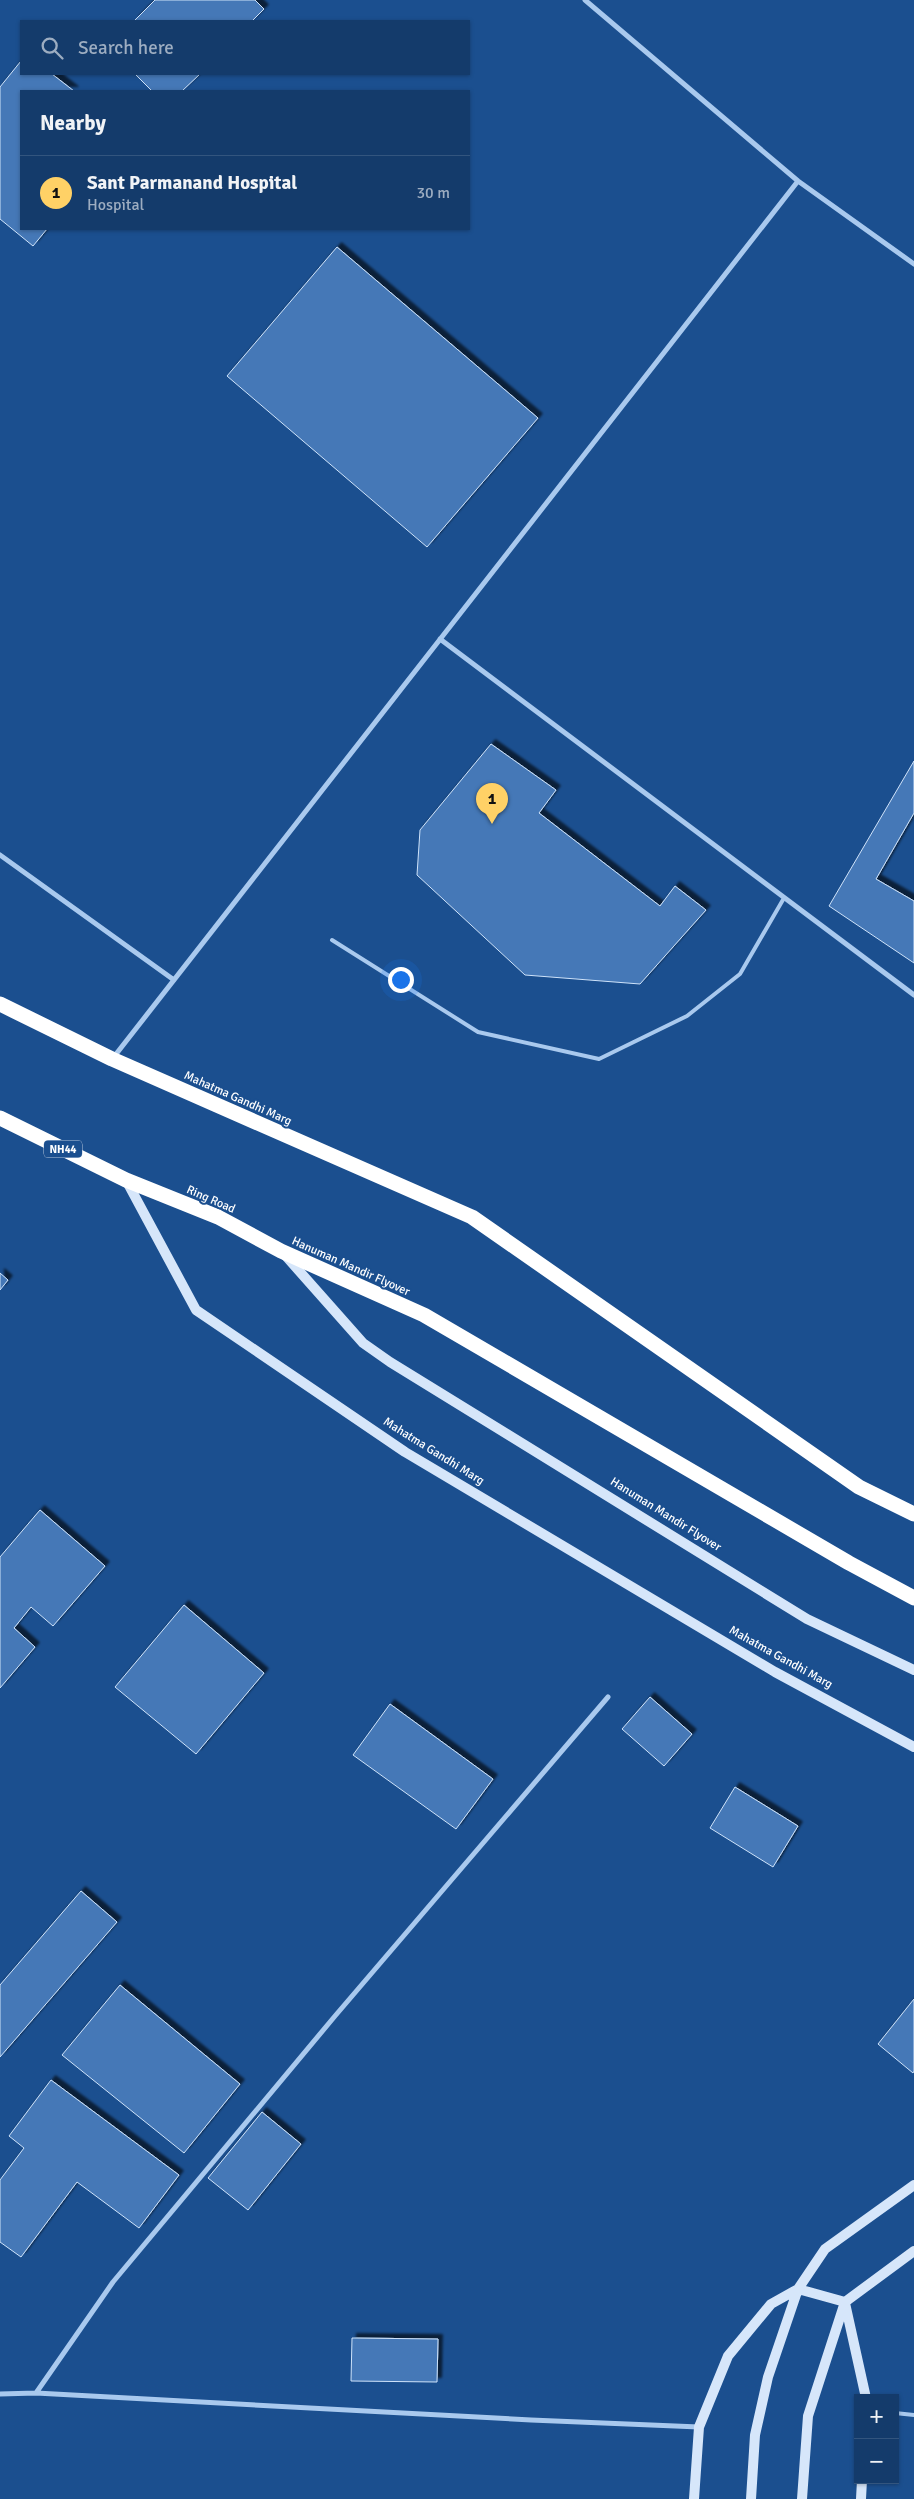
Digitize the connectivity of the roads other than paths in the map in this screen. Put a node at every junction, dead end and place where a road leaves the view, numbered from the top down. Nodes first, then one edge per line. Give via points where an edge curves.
1 (585, 0) edge
2 (798, 181) junction
3 (914, 264) edge
4 (440, 639) junction
5 (0, 855) edge
6 (784, 898) junction
7 (332, 940) dead end
8 (174, 980) junction
9 (914, 995) edge
10 (0, 1004) edge
11 (112, 1060) junction
12 (0, 1118) edge
13 (126, 1180) junction
14 (281, 1251) junction
15 (914, 1514) edge
16 (914, 1598) edge
17 (914, 1670) edge
18 (608, 1697) dead end
19 (914, 1747) edge
20 (914, 2185) edge
21 (914, 2251) edge
22 (798, 2289) junction
23 (845, 2302) junction
24 (36, 2393) junction
25 (0, 2394) edge
26 (865, 2394) edge
27 (899, 2413) edge
28 (914, 2415) edge
29 (699, 2427) junction
30 (862, 2484) edge
31 (694, 2499) edge
32 (751, 2499) edge
33 (802, 2499) edge
34 (861, 2499) edge

1 - 2 street
2 - 3 street
2 - 4 street
4 - 6 street
4 - 8 street
5 - 8 street
6 - 7 lane via 740,974 687,1016 599,1060 478,1032
6 - 9 street
8 - 11 street
10 - 11 highway, Mahatma Gandhi Marg
11 - 15 highway, Mahatma Gandhi Marg via 472,1217 859,1488
12 - 13 highway, NH44
13 - 14 highway, Ring Road via 218,1217
13 - 19 main road, Mahatma Gandhi Marg via 196,1310 405,1452 775,1672
14 - 16 highway, Hanuman Mandir Flyover via 424,1315
14 - 17 main road, Hanuman Mandir Flyover via 363,1342 390,1362 807,1619
18 - 24 street via 113,2282
20 - 22 main road via 825,2249
21 - 23 main road
22 - 23 main road
22 - 29 main road via 771,2304 728,2356
22 - 32 main road via 768,2377 755,2436
23 - 26 main road
23 - 33 main road via 808,2416
24 - 25 street
24 - 29 street
27 - 28 lane
29 - 31 main road
30 - 34 main road

